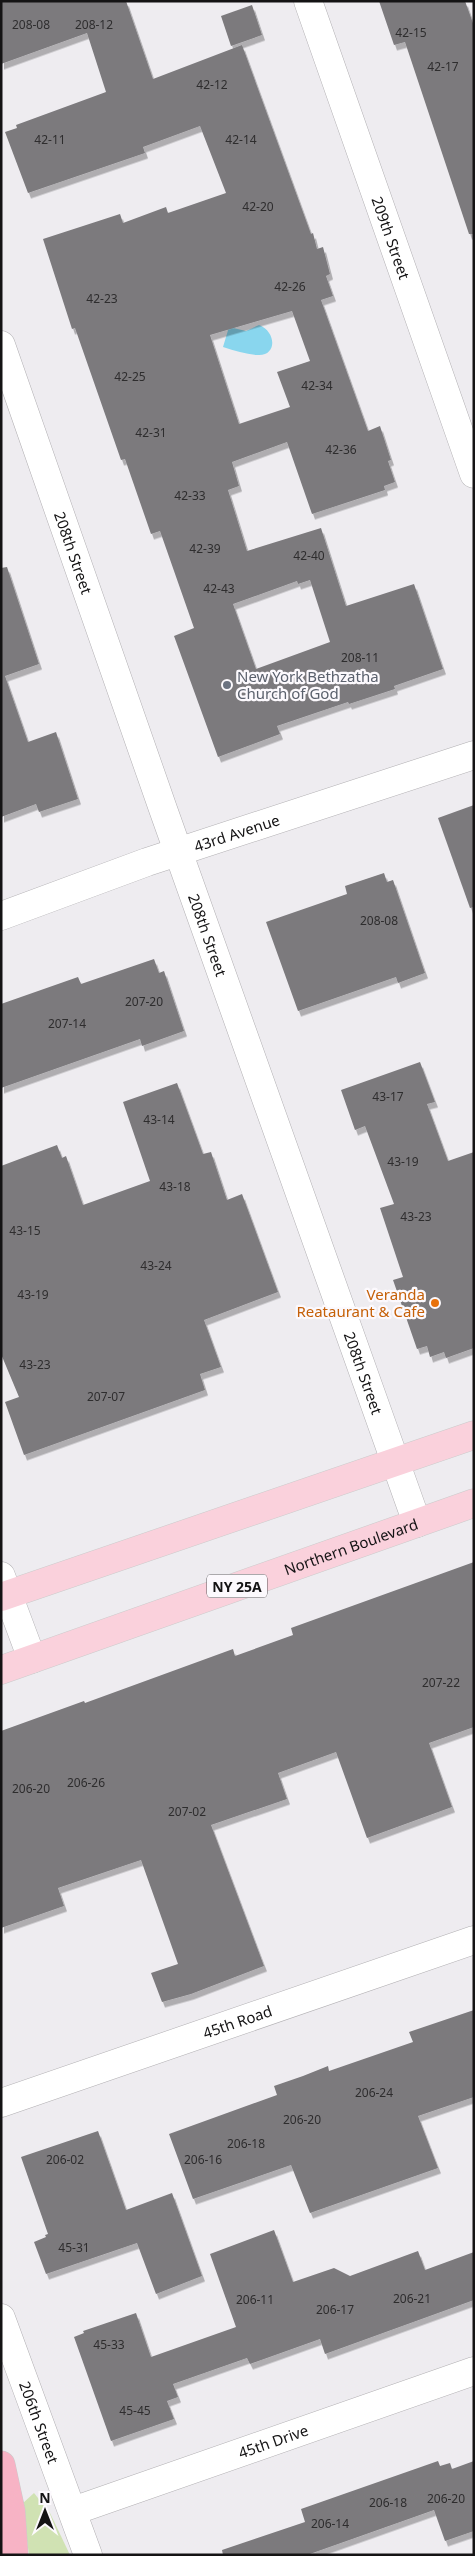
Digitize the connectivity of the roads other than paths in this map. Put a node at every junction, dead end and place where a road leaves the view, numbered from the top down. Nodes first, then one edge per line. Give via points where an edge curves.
1 (308, 1) edge
2 (1, 345) edge
3 (474, 474) edge
4 (474, 755) edge
5 (178, 853) junction
6 (1, 916) edge
7 (474, 1435) edge
8 (396, 1462) junction
9 (474, 1503) edge
10 (417, 1523) junction
11 (4, 1589) edge
12 (32, 1659) junction
13 (1, 1670) edge
14 (474, 1940) edge
15 (1, 2103) edge
16 (1, 2318) edge
17 (474, 2370) edge
18 (1, 2465) edge
19 (73, 2511) junction
20 (14, 2555) edge
21 (88, 2555) edge

1 - 3 street, 209th Street
2 - 5 street, 208th Street
4 - 5 street, 43rd Avenue
5 - 6 street, 43rd Avenue
5 - 8 street, 208th Street
7 - 8 main road
8 - 10 street, 208th Street
8 - 11 main road
9 - 10 main road, Northern Boulevard / NY 25A
10 - 12 main road, Northern Boulevard / NY 25A
11 - 12 street
12 - 13 main road, Northern Boulevard / NY 25A
14 - 15 street, 45th Road
16 - 19 street, 206th Street
17 - 19 street, 45th Drive
18 - 20 highway via 11,2511
19 - 21 street, 206th Street

